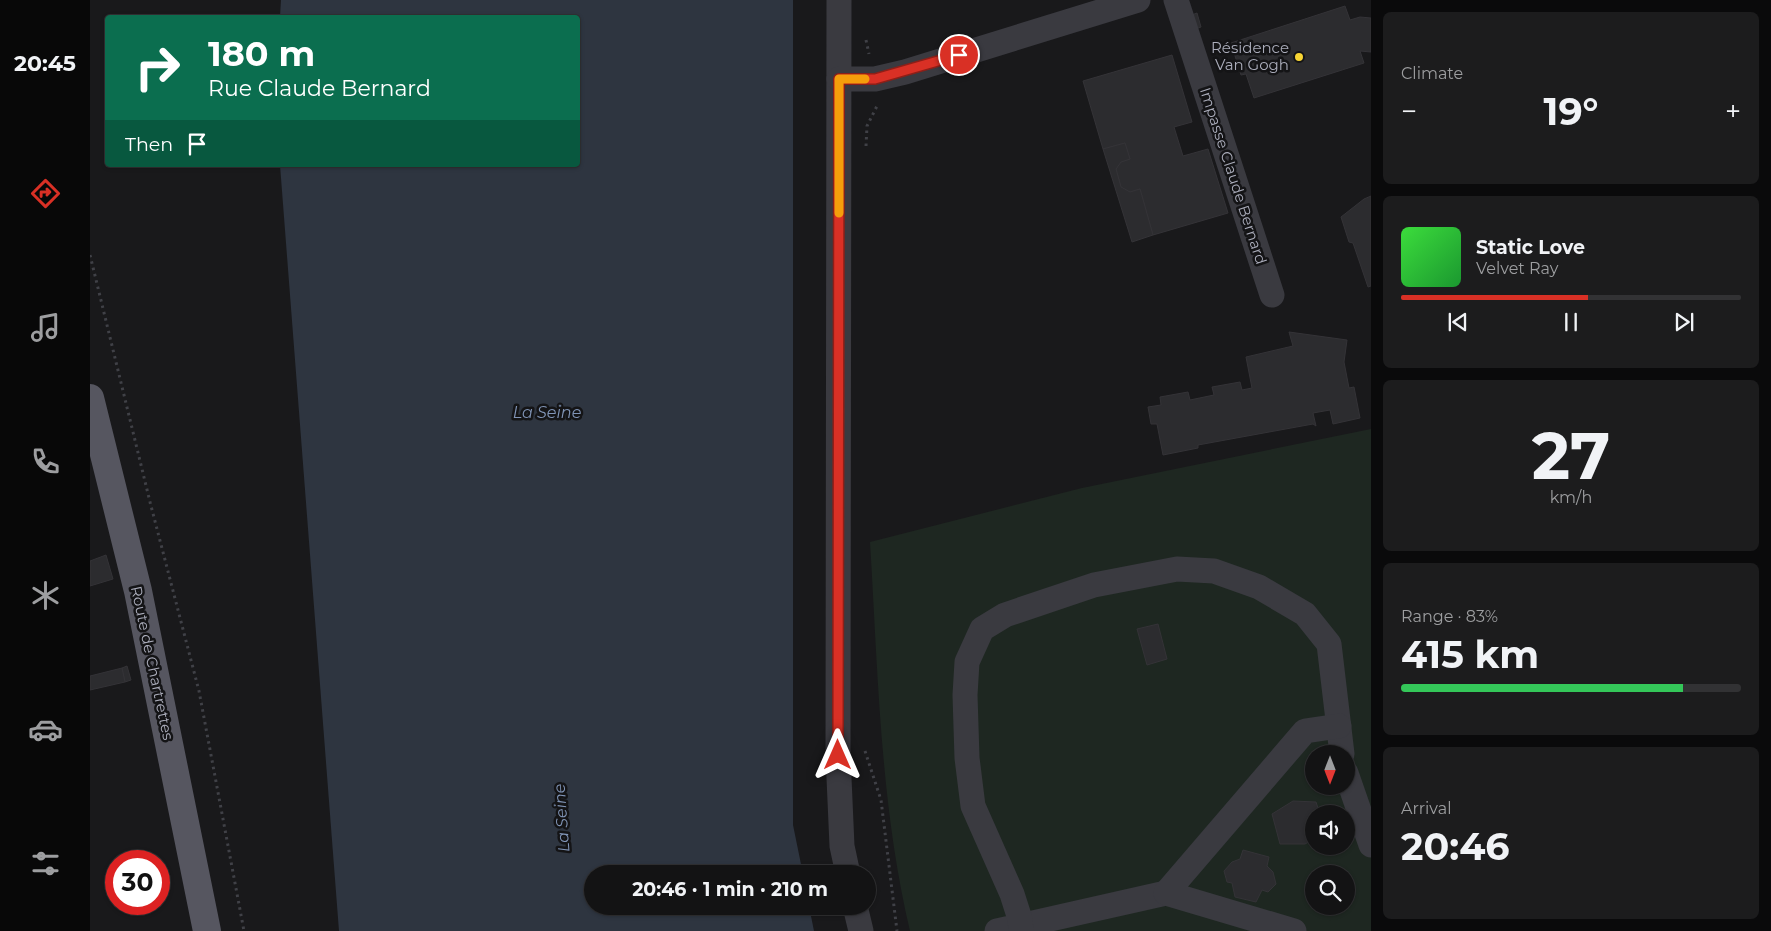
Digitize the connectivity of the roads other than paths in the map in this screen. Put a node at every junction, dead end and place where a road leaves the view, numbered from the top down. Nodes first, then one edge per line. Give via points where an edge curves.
1 (839, 0) edge
2 (1138, 0) edge
3 (1176, 0) edge
4 (839, 79) junction
5 (1272, 295) dead end
6 (90, 398) edge
7 (1338, 726) junction
8 (1341, 745) edge
9 (1354, 795) edge
10 (1371, 845) edge
11 (846, 865) edge
12 (1166, 893) junction
13 (857, 915) edge
14 (1021, 929) edge
15 (206, 931) edge
16 (861, 931) edge
17 (997, 931) edge
18 (1294, 931) edge

1 - 4 street
2 - 4 street via 906,72 875,79
3 - 5 street, Impasse Claude Bernard
4 - 11 street via 838,755 842,846
6 - 15 main road, Route de Chartrettes via 138,591
7 - 8 street
7 - 12 street via 1306,731
7 - 14 street via 1329,644 1306,614 1259,587 1214,571 1177,569 1094,585 1005,615 982,629 967,662 966,758 973,806 1012,894
9 - 10 street
12 - 14 street
12 - 18 street
13 - 16 street
14 - 17 street

